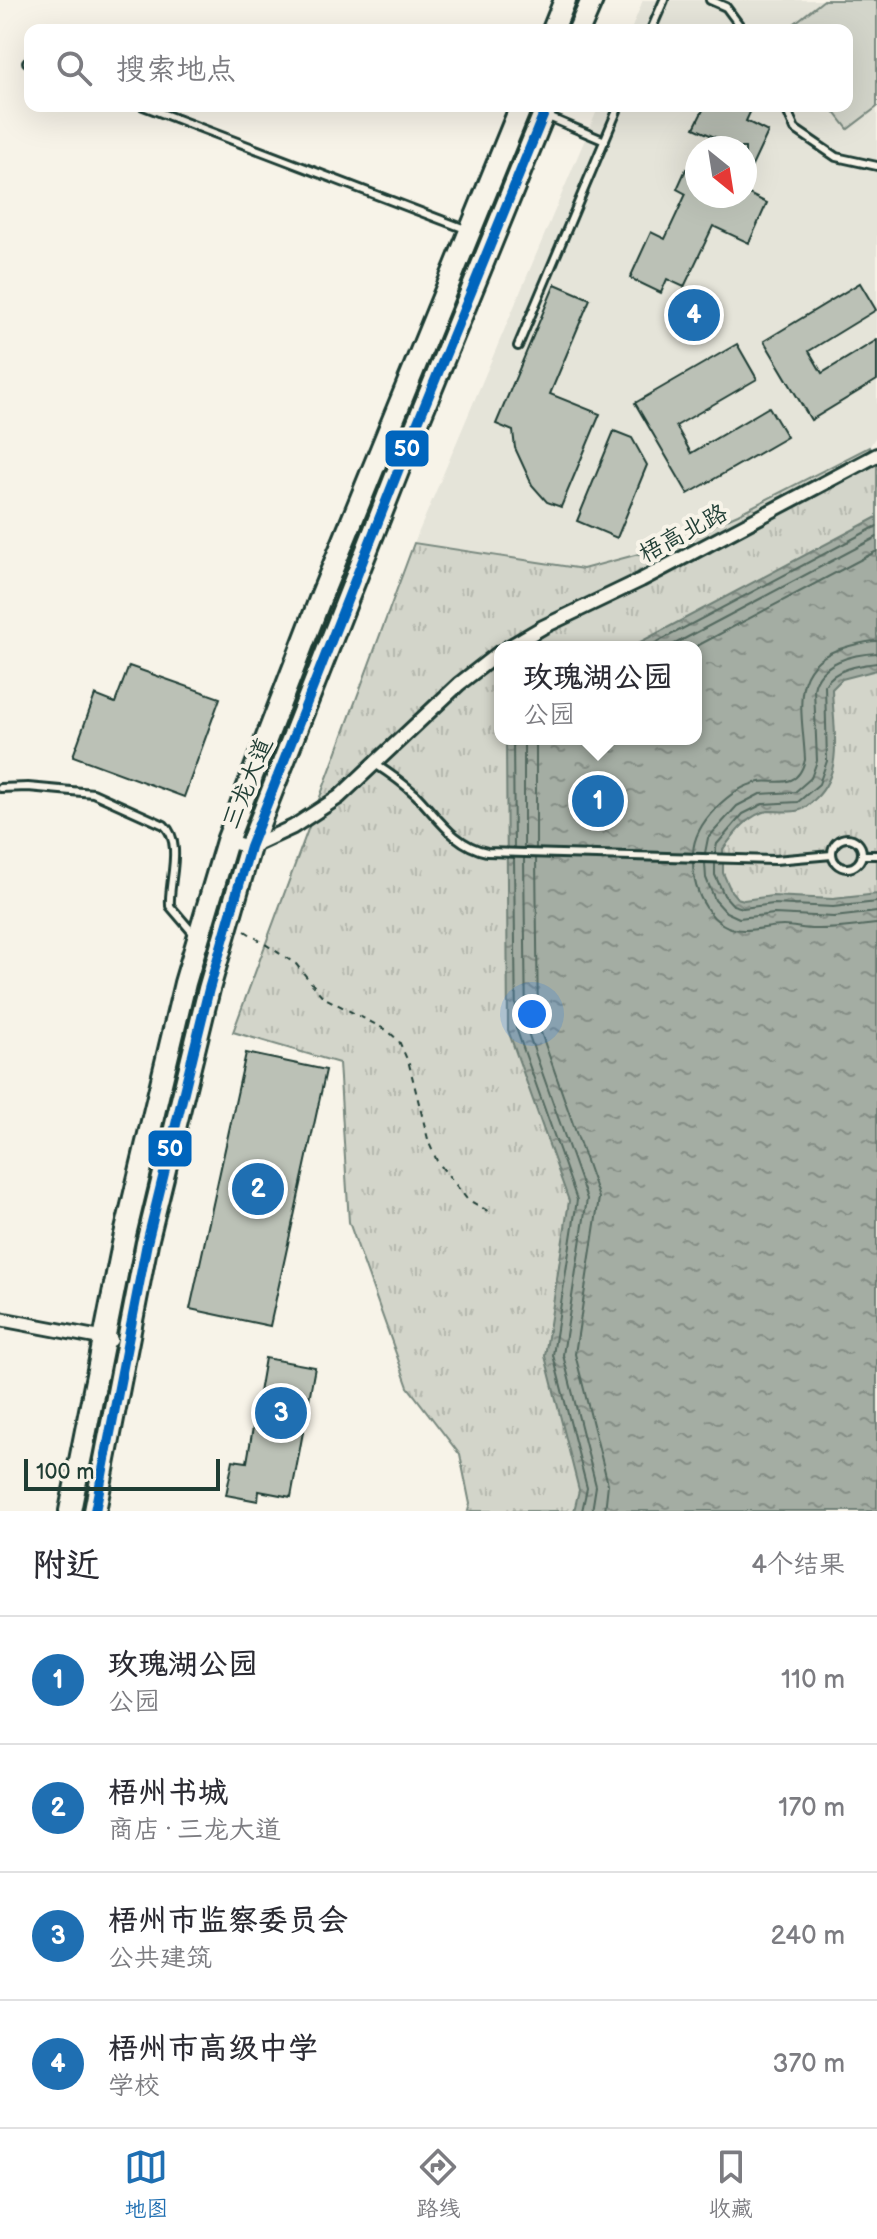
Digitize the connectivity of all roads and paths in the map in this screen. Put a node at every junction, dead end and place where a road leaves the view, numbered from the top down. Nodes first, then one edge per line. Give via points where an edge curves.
1 (565, 0) edge
2 (592, 0) edge
3 (664, 0) edge
4 (710, 0) edge
5 (555, 24) edge
6 (582, 24) edge
7 (654, 24) edge
8 (739, 24) edge
9 (159, 112) edge
10 (518, 112) edge
11 (544, 112) edge
12 (549, 112) edge
13 (617, 112) edge
14 (788, 112) edge
15 (605, 141) junction
16 (877, 166) edge
17 (469, 230) junction
18 (518, 346) dead end
19 (877, 455) edge
20 (520, 641) edge
21 (494, 657) edge
22 (375, 764) junction
23 (0, 788) edge
24 (227, 841) junction
25 (250, 847) junction
26 (832, 855) junction
27 (862, 855) junction
28 (877, 855) edge
29 (227, 919) junction
30 (199, 938) junction
31 (491, 1213) dead end
32 (0, 1319) edge
33 (104, 1338) junction
34 (127, 1343) junction
35 (70, 1511) edge
36 (95, 1511) edge

1 - 5 main road
2 - 6 main road
3 - 7 lane
4 - 8 lane via 726,7
9 - 17 lane
10 - 17 main road, 三龙大道
11 - 25 main road, 三龙大道
12 - 15 lane
13 - 15 lane
14 - 16 lane via 795,129 836,157
15 - 18 lane
17 - 24 main road, 三龙大道
19 - 20 street, 梧高北路
21 - 22 street
22 - 25 street via 339,797
22 - 26 lane via 400,780 471,849 764,860
23 - 30 lane via 93,793 164,825 173,845 170,906
24 - 25 street
24 - 30 main road, 三龙大道
25 - 29 main road, 三龙大道
26 - 27 lane via 840,866 850,868
26 - 27 lane via 838,841 847,838 860,845
27 - 28 lane
29 - 31 path via 296,964 323,997 399,1041 437,1161 467,1199
29 - 34 main road, 三龙大道
30 - 33 main road, 三龙大道
32 - 33 street
33 - 34 street
33 - 35 main road, 三龙大道
34 - 36 main road, 三龙大道

